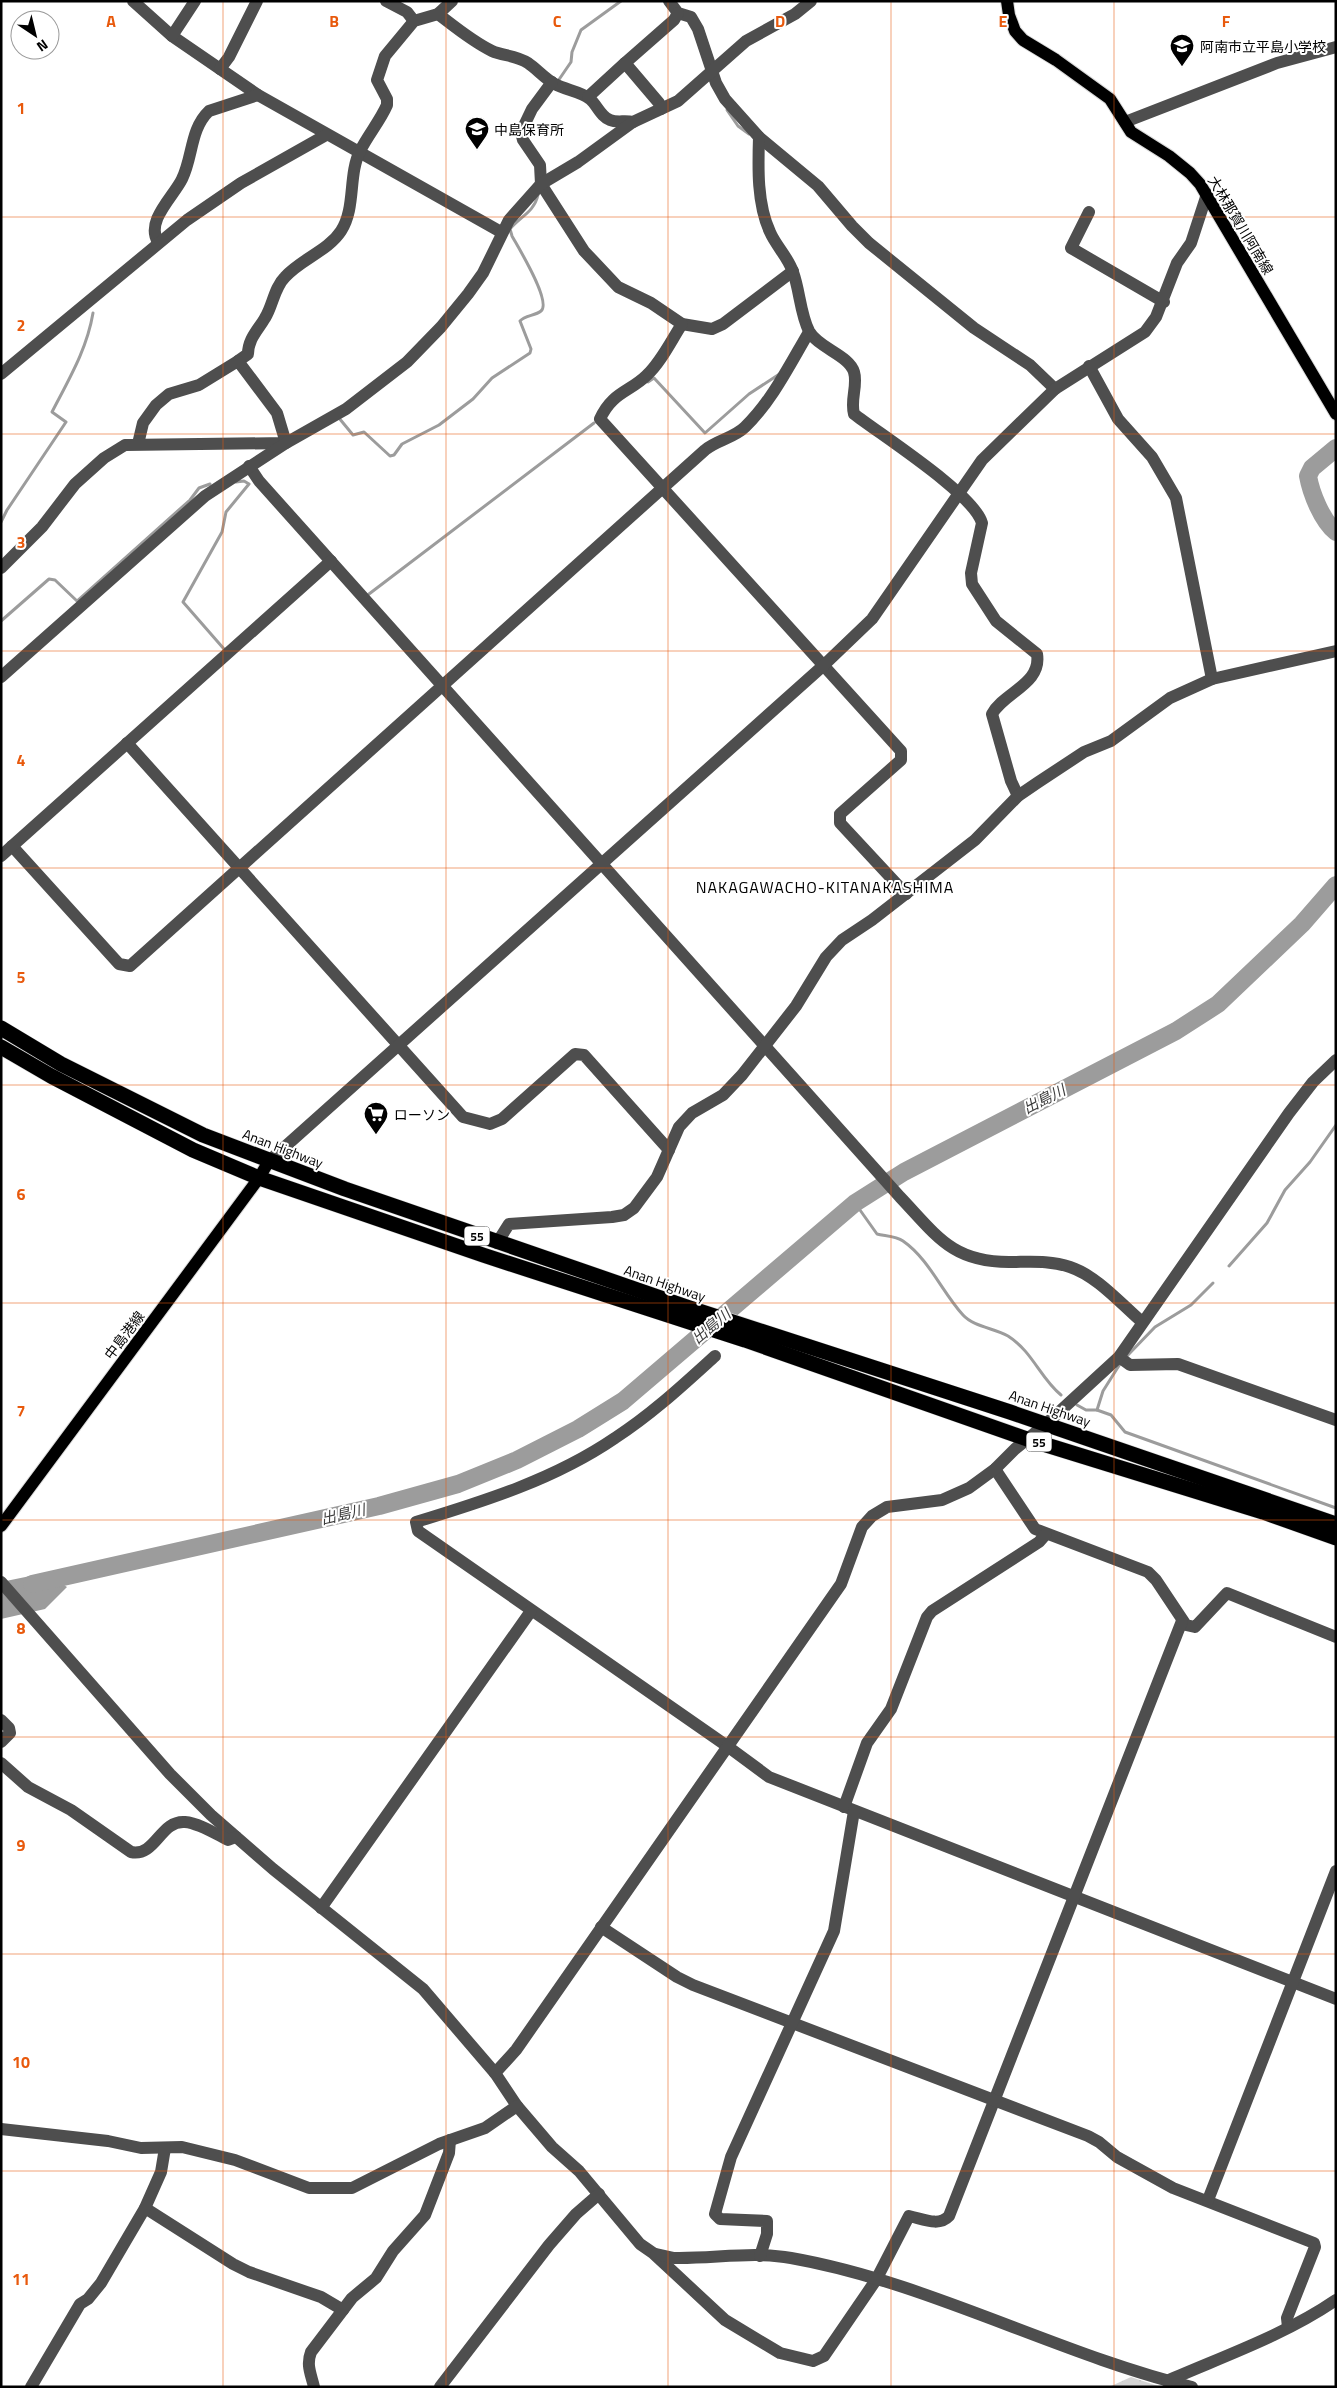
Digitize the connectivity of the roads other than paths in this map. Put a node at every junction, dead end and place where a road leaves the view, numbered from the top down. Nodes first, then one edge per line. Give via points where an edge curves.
1 (133, 1) edge
2 (195, 1) edge
3 (257, 1) edge
4 (386, 1) edge
5 (452, 1) edge
6 (669, 1) edge
7 (811, 1) edge
8 (1007, 1) edge
9 (438, 14) junction
10 (676, 16) junction
11 (414, 21) junction
12 (172, 36) junction
13 (1336, 46) edge
14 (625, 63) junction
15 (220, 70) junction
16 (712, 71) junction
17 (552, 82) junction
18 (258, 95) junction
19 (588, 97) junction
20 (661, 109) junction
21 (633, 122) junction
22 (1125, 122) junction
23 (326, 134) junction
24 (759, 137) junction
25 (359, 152) junction
26 (540, 184) junction
27 (1207, 194) junction
28 (1089, 212) dead end
29 (501, 232) junction
30 (158, 242) junction
31 (790, 272) junction
32 (1164, 302) junction
33 (682, 324) junction
34 (809, 332) junction
35 (238, 361) junction
36 (1089, 366) junction
37 (1, 374) edge
38 (1056, 389) junction
39 (1336, 414) edge
40 (286, 443) junction
41 (138, 444) junction
42 (250, 466) junction
43 (664, 488) junction
44 (958, 494) junction
45 (331, 561) junction
46 (1, 568) edge
47 (1336, 651) edge
48 (824, 665) junction
49 (1, 677) edge
50 (1212, 679) junction
51 (442, 687) junction
52 (130, 745) junction
53 (1018, 796) junction
54 (15, 849) junction
55 (1, 856) edge
56 (602, 863) junction
57 (239, 866) junction
58 (906, 894) junction
59 (5, 1030) edge
60 (399, 1044) junction
61 (765, 1046) junction
62 (2, 1048) edge
63 (1335, 1063) edge
64 (669, 1150) junction
65 (270, 1161) junction
66 (259, 1178) junction
67 (497, 1243) junction
68 (682, 1312) junction
69 (1142, 1322) junction
70 (751, 1335) junction
71 (716, 1356) dead end
72 (1119, 1357) junction
73 (1336, 1420) edge
74 (1046, 1424) junction
75 (1027, 1439) junction
76 (995, 1469) junction
77 (1336, 1524) edge
78 (1, 1526) edge
79 (1046, 1534) junction
80 (1336, 1538) edge
81 (1, 1582) edge
82 (531, 1611) junction
83 (1182, 1621) junction
84 (1336, 1637) edge
85 (1, 1720) edge
86 (1, 1742) edge
87 (727, 1746) junction
88 (1, 1763) edge
89 (849, 1809) junction
90 (236, 1837) junction
91 (1336, 1871) edge
92 (1075, 1897) junction
93 (321, 1908) junction
94 (601, 1927) junction
95 (1293, 1983) junction
96 (1336, 1999) edge
97 (791, 2023) junction
98 (495, 2073) junction
99 (993, 2101) junction
100 (517, 2106) junction
101 (1, 2129) edge
102 (450, 2140) junction
103 (165, 2148) junction
104 (599, 2194) junction
105 (1208, 2200) junction
106 (145, 2208) junction
107 (653, 2253) junction
108 (760, 2256) junction
109 (876, 2280) junction
110 (1336, 2300) edge
111 (343, 2310) junction
112 (1288, 2327) junction
113 (1167, 2381) junction
114 (31, 2387) edge
115 (314, 2387) edge
116 (440, 2387) edge
117 (1192, 2387) edge

1 - 12 street
2 - 12 street
3 - 15 street
4 - 11 street via 407,12
5 - 9 street
6 - 10 street
7 - 16 street via 795,14 746,41
8 - 22 main road, 大林那賀川阿南線 via 1012,23 1024,40 1110,99
9 - 11 street
9 - 17 street via 474,41 494,52 507,53 527,62
10 - 14 street
10 - 16 street via 690,17 698,29
11 - 25 street via 384,56 377,80 387,105
12 - 15 street
13 - 22 street via 1278,63
14 - 19 street
14 - 20 street
15 - 18 street
16 - 20 street via 678,101
16 - 24 street via 725,99
17 - 19 street
17 - 26 street via 532,109 521,132 540,165
18 - 23 street
18 - 30 street via 205,115 182,180 160,213 155,234
19 - 21 street via 605,118
20 - 21 street
21 - 26 street via 578,162
22 - 27 main road, 大林那賀川阿南線 via 1141,140 1190,173
23 - 25 street
23 - 30 street via 241,183
24 - 31 street via 758,173 764,215
24 - 38 street via 818,186 869,243 974,328 1030,365
25 - 29 street
25 - 35 street via 347,220 330,242 283,278 252,339 248,354
26 - 29 street
26 - 33 street via 584,251 618,287 651,303
27 - 32 street via 1191,243 1169,282
27 - 39 main road, 大林那賀川阿南線
28 - 32 street via 1071,248
29 - 40 street via 478,280 441,327 407,362 346,408
30 - 37 street
31 - 33 street via 723,324 712,329
31 - 34 street
32 - 36 street via 1145,332
33 - 43 street via 647,376 621,392 603,411 600,419
34 - 43 street via 780,382 745,428 716,441
34 - 44 street via 849,364 854,372 854,414
35 - 40 street via 277,414
35 - 41 street via 199,385 169,394 143,423
36 - 38 street
36 - 50 street via 1118,419 1145,448 1176,498
38 - 44 street via 982,460
40 - 41 street
40 - 42 street
41 - 46 street via 125,445 104,458 75,484 42,527
42 - 45 street via 259,481
42 - 49 street via 198,503
43 - 48 street
43 - 51 street
44 - 48 street via 872,619
44 - 53 street via 980,516 982,523 971,573 972,584 996,621 1037,654 1039,664 1034,674 996,706 992,714
45 - 51 street
45 - 52 street
47 - 50 street
48 - 56 street
48 - 58 street via 901,751 901,760 840,814 840,823
50 - 53 street via 1170,698 1110,741 1084,752
51 - 56 street
51 - 57 street
52 - 54 street
52 - 57 street
53 - 58 street via 975,840
54 - 55 street
54 - 57 street via 119,964 130,966
56 - 60 street
56 - 61 street
57 - 60 street
58 - 61 street via 842,940 826,957 796,1006
59 - 65 highway, Anan Highway / 55 via 61,1064 194,1130
60 - 64 street via 464,1117 490,1124 502,1119 575,1054 584,1055
60 - 65 street
61 - 64 street via 723,1095 692,1113 679,1127
61 - 69 street via 947,1246 966,1257 988,1262 1052,1262 1071,1267 1087,1274
62 - 66 highway, Anan Highway / 55 via 193,1150
63 - 69 street via 1313,1082 1289,1113
64 - 67 street via 657,1177 634,1208 624,1215 509,1224
65 - 66 main road, 中島港線
65 - 67 highway, Anan Highway / 55
66 - 68 highway, Anan Highway / 55 via 464,1248
66 - 78 main road, 中島港線
67 - 68 highway, Anan Highway / 55
68 - 70 highway, Anan Highway / 55
69 - 72 street
70 - 74 highway, Anan Highway / 55
70 - 75 highway, Anan Highway / 55
71 - 82 street via 667,1401 614,1439 566,1466 514,1490 416,1522 418,1531 428,1540
72 - 73 street via 1130,1365 1178,1364
72 - 74 street
74 - 75 street
74 - 77 highway, Anan Highway / 55
75 - 76 street
75 - 80 highway, Anan Highway / 55
76 - 79 street via 1035,1529
76 - 87 street via 969,1488 942,1500 888,1507 872,1516 862,1528 841,1584
79 - 83 street via 1148,1572
79 - 89 street via 1039,1542 927,1617 891,1709 867,1743
81 - 90 street via 170,1774
82 - 87 street
82 - 93 street
83 - 84 street via 1186,1626 1194,1626 1227,1593
83 - 92 street
85 - 86 street via 10,1733
87 - 89 street via 769,1777
87 - 94 street
88 - 90 street via 28,1787 71,1810 132,1852 140,1854 148,1850 175,1823 186,1822 228,1840
89 - 92 street
89 - 97 street via 834,1931
90 - 93 street
91 - 95 street
92 - 95 street
92 - 99 street
93 - 98 street via 423,1989
94 - 97 street via 677,1977
94 - 98 street via 516,2050
95 - 96 street
95 - 105 street
97 - 99 street
97 - 108 street via 731,2157 715,2214 720,2219 768,2221
98 - 100 street
99 - 105 street via 1088,2136 1117,2157 1173,2188
99 - 109 street via 949,2216 938,2222 909,2216
100 - 102 street via 485,2128
100 - 104 street
101 - 103 street via 141,2148
102 - 103 street via 352,2188 338,2190 309,2188 235,2160 182,2147
102 - 111 street via 450,2153 425,2216 393,2251 376,2278
103 - 106 street via 161,2172
104 - 107 street via 630,2234
104 - 116 street via 549,2245
105 - 112 street via 1314,2243 1287,2318
106 - 111 street via 249,2272 321,2297
106 - 114 street via 101,2283 80,2304
107 - 108 street via 674,2258
107 - 109 street via 725,2320 780,2353 813,2361 824,2356
108 - 109 street via 789,2257
109 - 113 street via 1115,2366
110 - 112 street
111 - 115 street via 311,2352 308,2360
112 - 113 street
113 - 117 street

